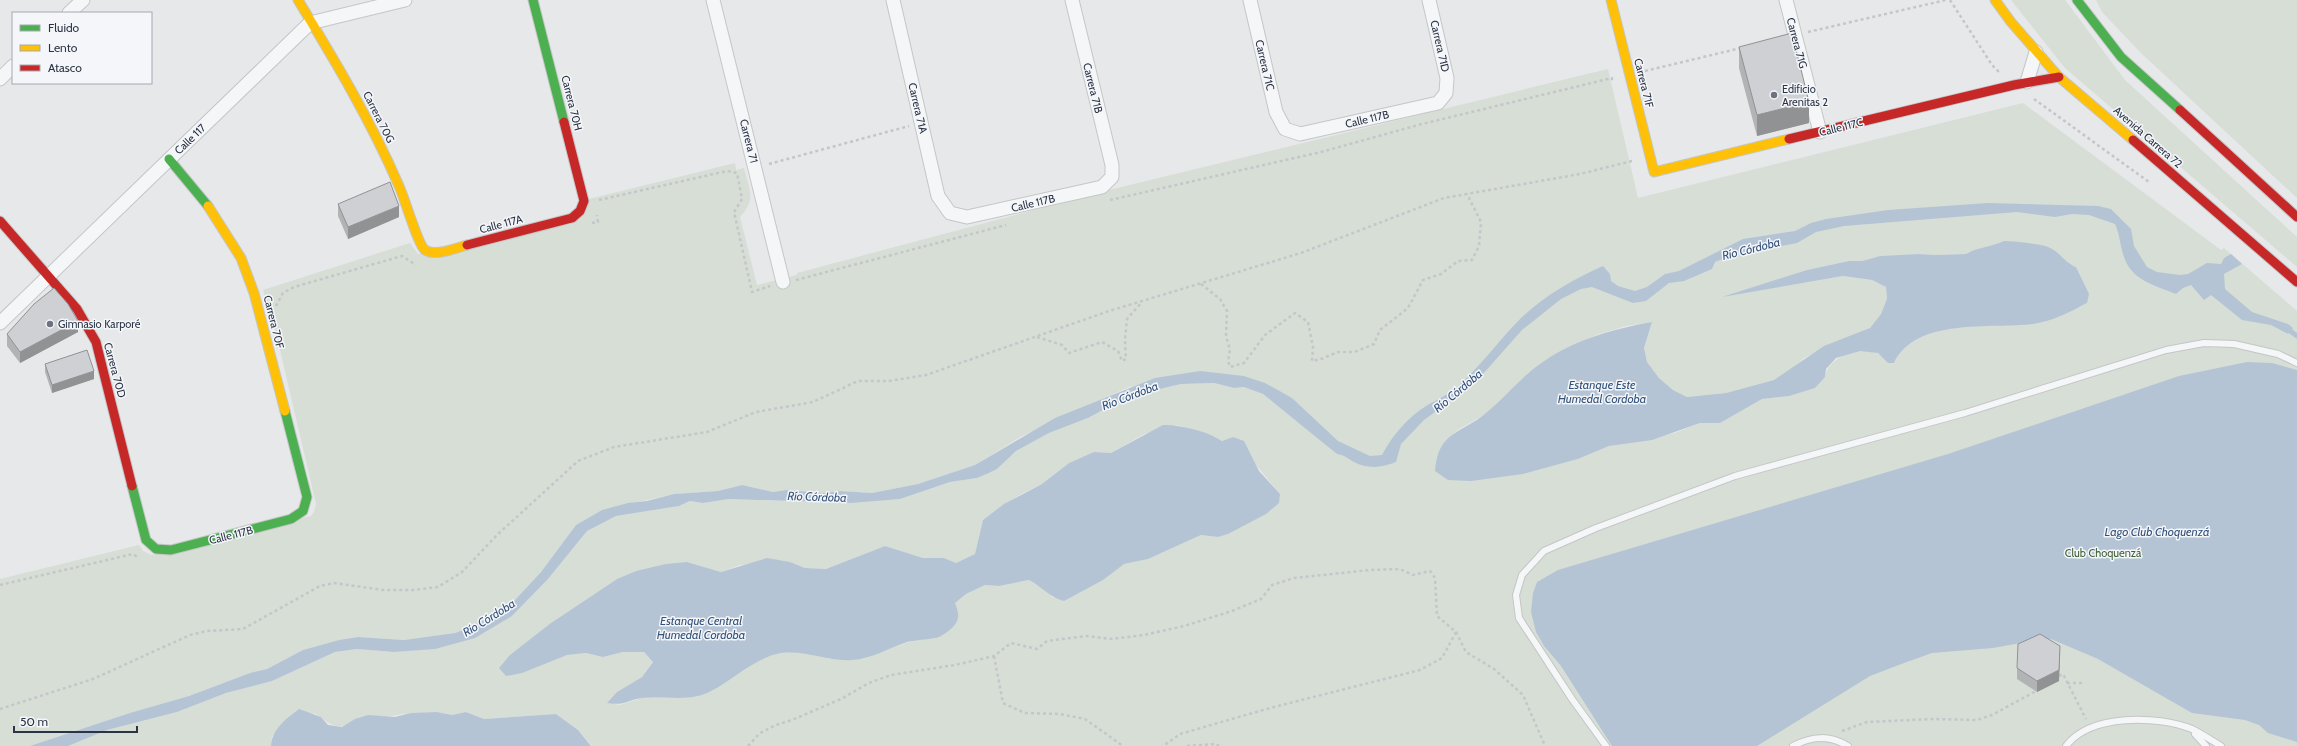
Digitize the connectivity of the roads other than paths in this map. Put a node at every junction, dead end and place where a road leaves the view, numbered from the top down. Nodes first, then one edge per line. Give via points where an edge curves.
1 (83, 0) edge
2 (298, 0) edge
3 (405, 0) edge
4 (534, 0) edge
5 (714, 0) edge
6 (893, 0) edge
7 (1072, 0) edge
8 (1250, 0) edge
9 (1429, 0) edge
10 (1611, 0) edge
11 (1786, 0) edge
12 (1995, 0) edge
13 (2077, 0) edge
14 (70, 12) edge
15 (310, 23) junction
16 (2036, 52) junction
17 (12, 67) edge
18 (2059, 77) junction
19 (0, 79) edge
20 (2020, 84) junction
21 (1446, 93) joint
22 (1285, 129) joint
23 (1820, 132) junction
24 (169, 159) junction
25 (1654, 172) joint
26 (1112, 177) joint
27 (580, 211) joint
28 (950, 213) joint
29 (2297, 217) edge
30 (0, 221) edge
31 (426, 251) joint
32 (49, 275) junction
33 (782, 282) dead end
34 (2297, 282) edge
35 (0, 323) edge
36 (2297, 363) edge
37 (303, 511) joint
38 (156, 550) joint
39 (2192, 729) junction
40 (1606, 746) edge
41 (1793, 746) edge
42 (1848, 746) edge
43 (2066, 746) edge
44 (2206, 746) edge
45 (2221, 746) edge

1 - 14 street
2 - 15 main road, Carrera 70G
3 - 15 street
4 - 27 main road, Carrera 70H via 584,201
5 - 33 street, Carrera 71
6 - 28 street, Carrera 71A via 938,196
7 - 26 street, Carrera 71B via 1112,165
8 - 22 street, Carrera 71C via 1276,112
9 - 21 street, Carrera 71D via 1447,78
10 - 25 main road, Carrera 71F
11 - 23 street, Carrera 71G
12 - 16 main road, Avenida Carrera 72
13 - 29 main road via 2120,57
15 - 24 street, Calle 117
15 - 31 main road, Carrera 70G via 346,78 385,154 407,204 420,244
16 - 18 main road, Avenida Carrera 72
16 - 20 street
17 - 19 street
18 - 20 main road, Calle 117C
18 - 34 main road, Avenida Carrera 72
20 - 23 main road, Calle 117C
21 - 22 street, Calle 117B via 1438,103 1300,134
23 - 25 main road, Calle 117C
24 - 32 street, Calle 117
24 - 37 main road, Carrera 70F via 206,203 240,258 254,293 306,497
26 - 28 street, Calle 117B via 1102,187 1087,191 967,217
27 - 31 main road, Calle 117A via 572,218 542,226 436,253
30 - 32 main road, Carrera 70D
32 - 35 street, Calle 117
32 - 38 main road, Carrera 70D via 77,309 96,342 146,540
36 - 40 lane via 2278,354 2234,344 2204,343 2166,350 1965,413 1735,476 1603,525 1544,551 1522,575 1516,596 1519,618 1567,693
37 - 38 main road, Calle 117B via 291,519 171,550
39 - 43 lane via 2164,722 2103,723 2090,727 2074,737
39 - 44 lane
39 - 45 lane
41 - 42 lane via 1810,739 1827,737

